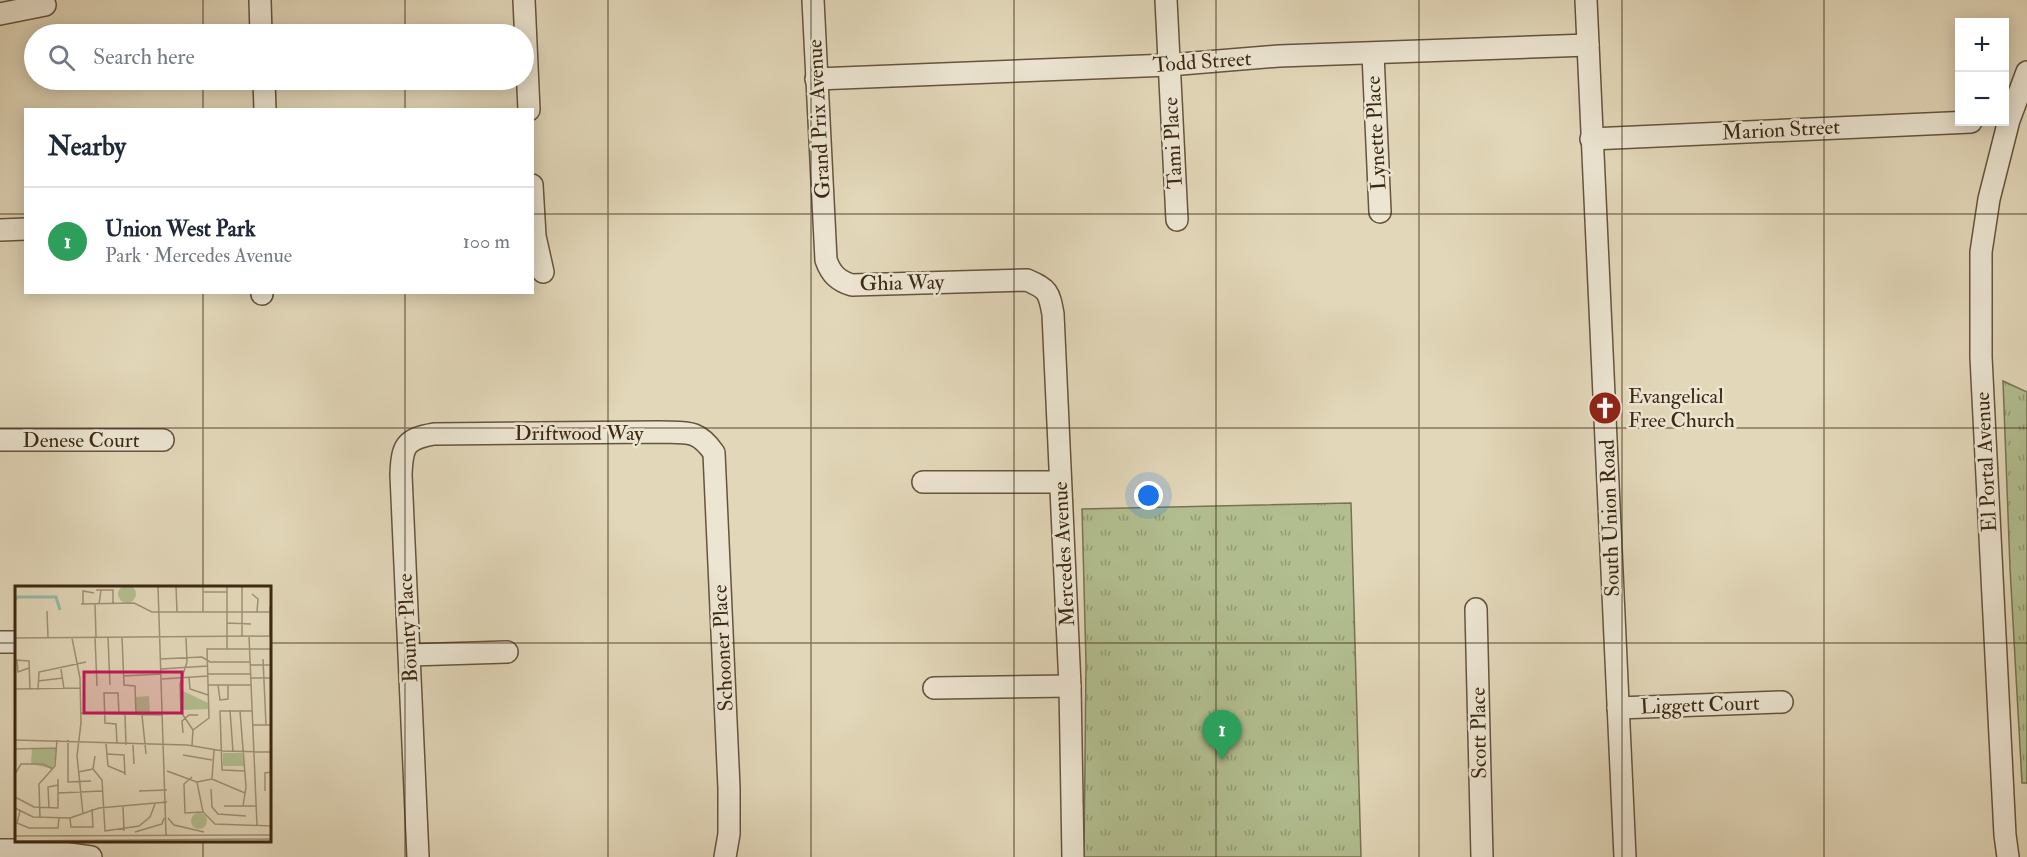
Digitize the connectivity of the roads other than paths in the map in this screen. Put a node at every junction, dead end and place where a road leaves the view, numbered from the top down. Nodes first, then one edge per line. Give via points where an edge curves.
1 (260, 0) edge
2 (524, 0) edge
3 (813, 0) edge
4 (1166, 0) edge
5 (1586, 0) edge
6 (45, 5) dead end
7 (0, 14) edge
8 (261, 24) edge
9 (525, 24) edge
10 (1588, 45) junction
11 (1373, 54) junction
12 (1169, 65) junction
13 (2027, 72) edge
14 (816, 79) junction
15 (264, 90) edge
16 (528, 90) edge
17 (265, 108) edge
18 (529, 108) edge
19 (2013, 120) edge
20 (1955, 123) edge
21 (1591, 139) junction
22 (1380, 212) dead end
23 (534, 219) edge
24 (1177, 220) dead end
25 (24, 229) edge
26 (0, 230) edge
27 (825, 238) joint
28 (543, 272) dead end
29 (1012, 280) joint
30 (449, 434) joint
31 (0, 440) edge
32 (163, 440) dead end
33 (706, 441) joint
34 (923, 482) dead end
35 (1060, 482) junction
36 (1476, 609) dead end
37 (507, 652) dead end
38 (410, 655) junction
39 (1070, 686) junction
40 (934, 688) dead end
41 (1782, 702) dead end
42 (1618, 708) junction
43 (0, 850) edge
44 (91, 857) edge
45 (418, 857) edge
46 (725, 857) edge
47 (1073, 857) edge
48 (1482, 857) edge
49 (1625, 857) edge
50 (2008, 857) edge

1 - 8 street
2 - 9 street
3 - 14 street, Grand Prix Avenue
4 - 12 street, Tami Place
5 - 10 street, South Union Road
6 - 7 street
10 - 11 street, Todd Street
10 - 21 street, South Union Road
11 - 12 street, Todd Street
11 - 22 street, Lynette Place
12 - 14 street, Todd Street
12 - 24 street, Tami Place
13 - 19 street, El Portal Avenue
14 - 27 street, Grand Prix Avenue
15 - 17 street
16 - 18 street
19 - 50 street, El Portal Avenue via 1989,199 1981,252 1981,333
20 - 21 street, Marion Street
21 - 42 street, South Union Road
23 - 28 street
25 - 26 street
27 - 29 street, Ghia Way via 830,272 852,285
29 - 35 street, Mercedes Avenue via 1027,280 1050,294
30 - 33 street, Driftwood Way via 687,433
30 - 38 street, Bounty Place via 415,437 402,457
31 - 32 street, Denese Court
33 - 46 street, Schooner Place via 714,453 729,788
34 - 35 street
35 - 39 street, Mercedes Avenue
36 - 48 street, Scott Place
37 - 38 street
38 - 45 street, Bounty Place
39 - 40 street
39 - 47 street, Mercedes Avenue
41 - 42 street, Liggett Court
42 - 49 street, South Union Road
43 - 44 street via 40,850

